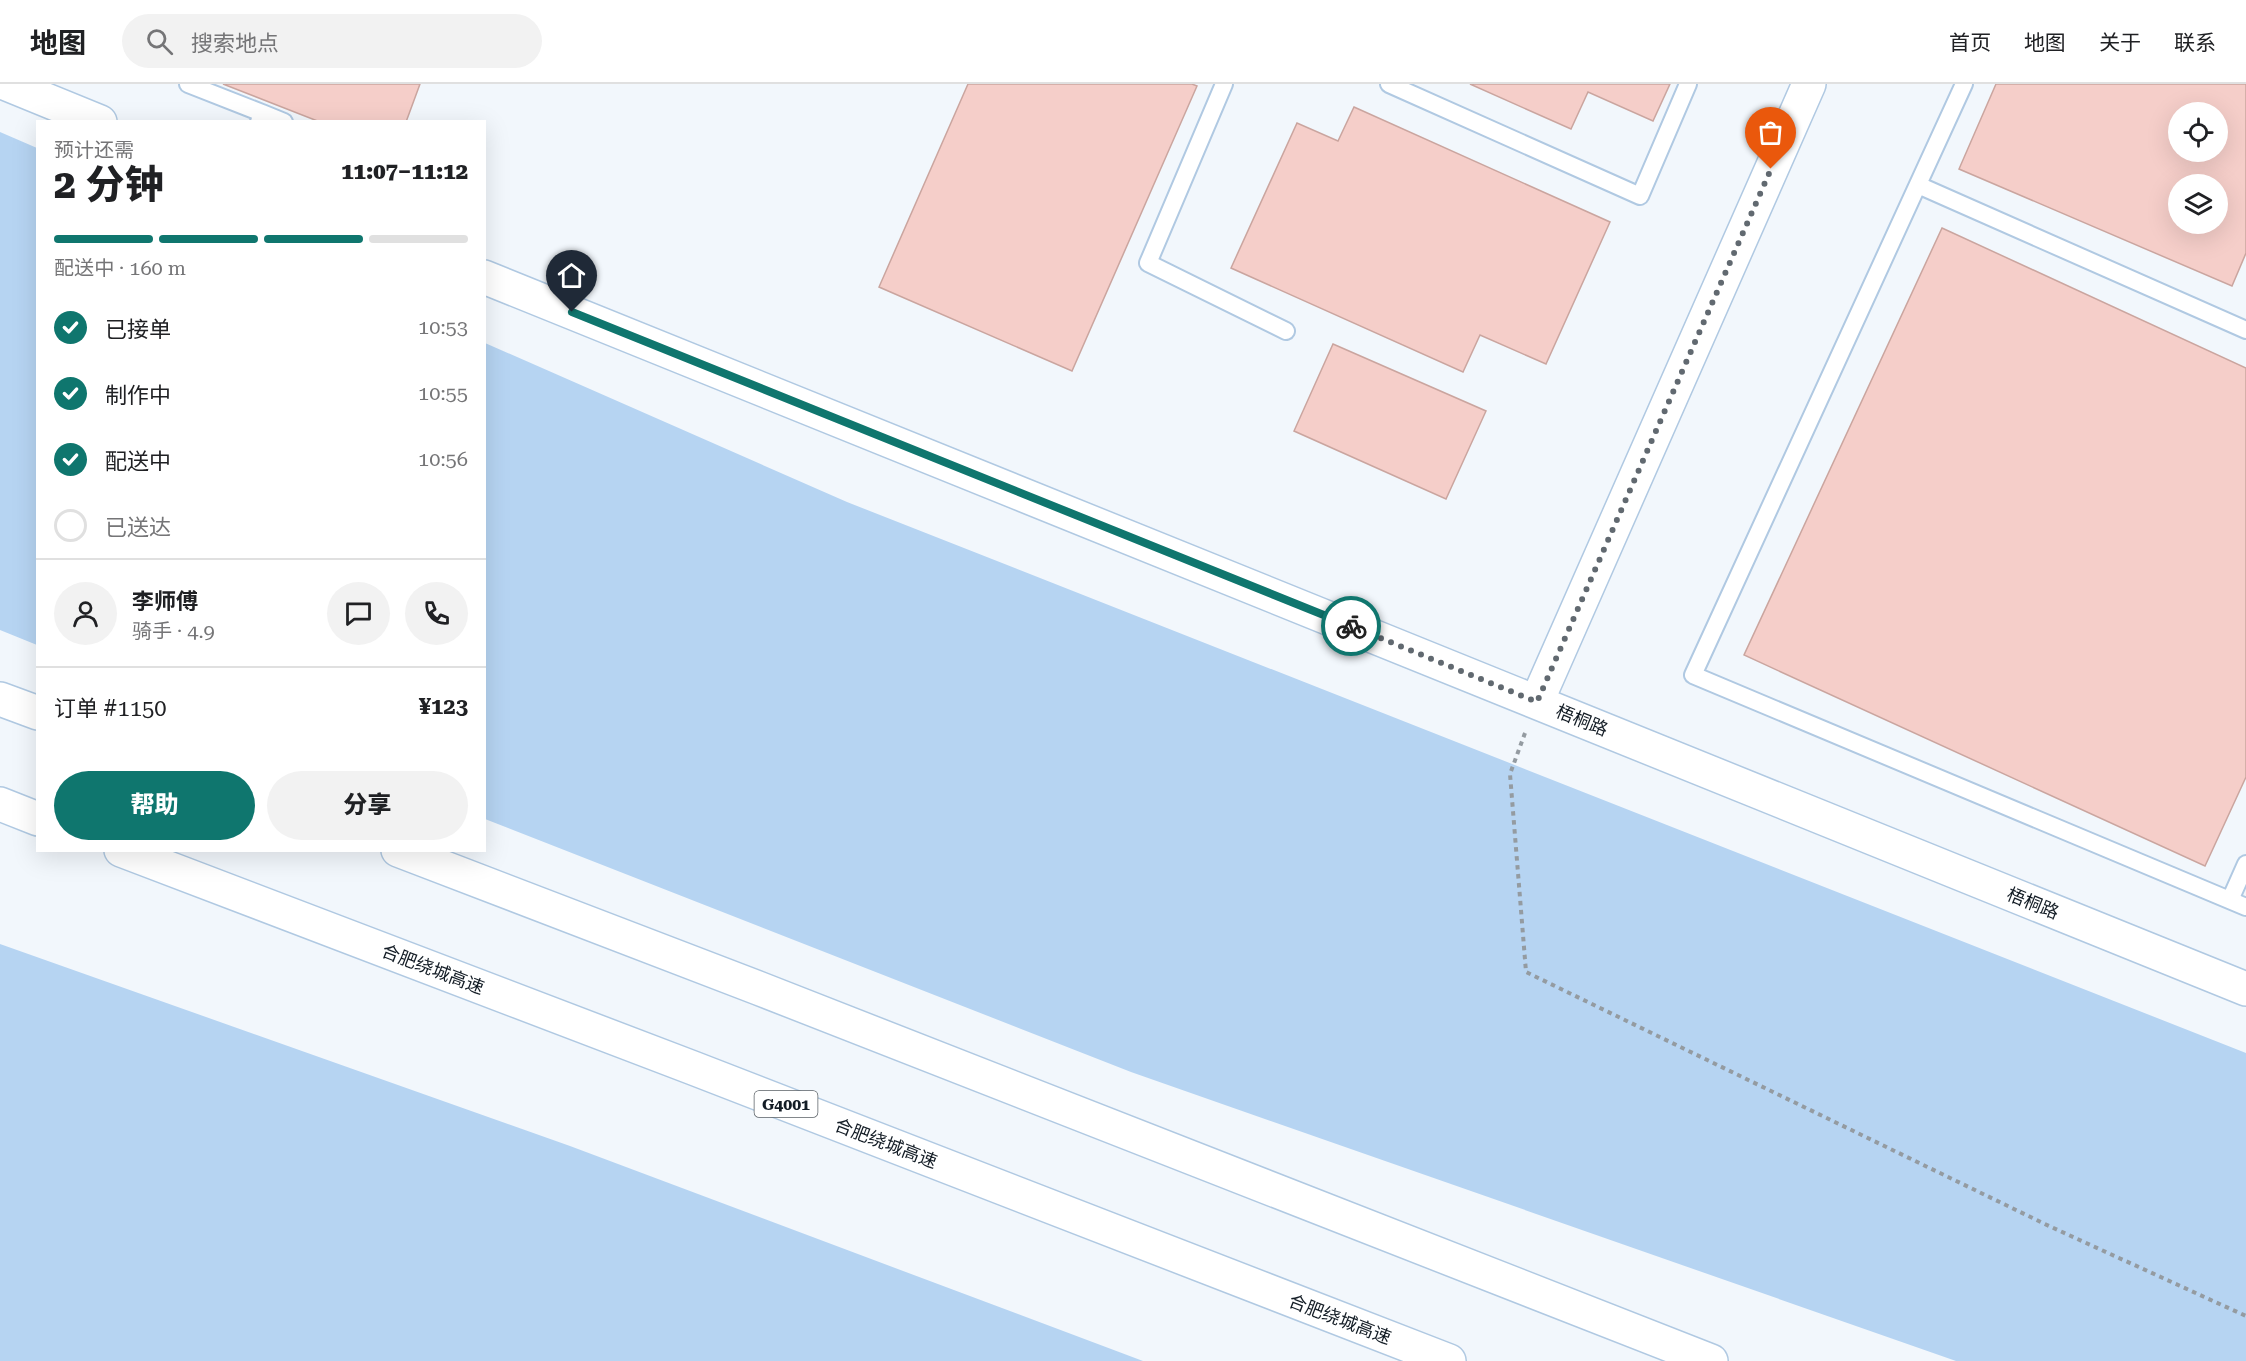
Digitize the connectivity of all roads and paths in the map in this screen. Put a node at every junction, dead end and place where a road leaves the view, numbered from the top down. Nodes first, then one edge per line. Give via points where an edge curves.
1 (7, 84) edge
2 (188, 84) edge
3 (1224, 84) edge
4 (1389, 84) edge
5 (1688, 84) edge
6 (1809, 84) edge
7 (1964, 84) edge
8 (261, 117) edge
9 (95, 120) edge
10 (1918, 185) junction
11 (486, 278) edge
12 (2246, 330) edge
13 (1286, 331) dead end
14 (0, 699) edge
15 (1537, 702) junction
16 (36, 712) edge
17 (0, 804) edge
18 (36, 818) edge
19 (126, 852) edge
20 (403, 852) edge
21 (2246, 864) edge
22 (2230, 900) junction
23 (2246, 907) edge
24 (2246, 989) edge
25 (2246, 1316) edge
26 (1449, 1361) edge
27 (1711, 1361) edge

1 - 9 main road
2 - 8 lane
3 - 13 lane via 1148,263
4 - 5 lane via 1640,196
6 - 15 main road
7 - 10 lane
10 - 12 lane
10 - 22 lane via 1693,675
11 - 15 main road, 梧桐路
14 - 16 main road
15 - 24 main road, 梧桐路
15 - 25 path via 1510,774 1526,972 2049,1226
17 - 18 main road
19 - 26 main road, 合肥绕城高速 / G4001
20 - 27 main road
21 - 22 lane
22 - 23 lane

